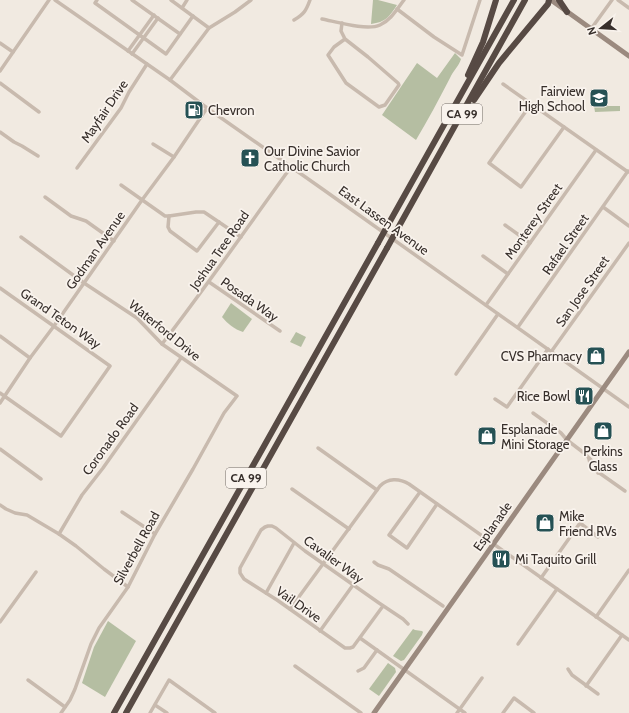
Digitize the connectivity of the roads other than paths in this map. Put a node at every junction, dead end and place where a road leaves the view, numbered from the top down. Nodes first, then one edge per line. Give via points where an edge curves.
1 (49, 0) edge
2 (55, 0) edge
3 (132, 0) edge
4 (171, 0) edge
5 (187, 0) edge
6 (251, 0) edge
7 (310, 0) edge
8 (404, 0) edge
9 (480, 0) edge
10 (496, 0) edge
11 (514, 0) edge
12 (525, 0) edge
13 (550, 0) edge
14 (559, 0) edge
15 (612, 0) edge
16 (618, 0) edge
17 (96, 2) edge
18 (182, 8) junction
19 (629, 8) edge
20 (397, 10) junction
21 (568, 12) junction
22 (154, 16) junction
23 (193, 16) junction
24 (158, 18) junction
25 (322, 19) dead end
26 (294, 20) dead end
27 (342, 23) junction
28 (209, 28) junction
29 (591, 29) junction
30 (180, 34) junction
31 (140, 35) junction
32 (144, 38) junction
33 (346, 38) junction
34 (0, 43) edge
35 (128, 51) junction
36 (13, 52) junction
37 (132, 54) junction
38 (629, 56) edge
39 (147, 64) junction
40 (0, 71) edge
41 (170, 80) junction
42 (0, 83) edge
43 (503, 84) dead end
44 (531, 104) junction
45 (455, 105) junction
46 (207, 108) junction
47 (39, 112) dead end
48 (455, 126) junction
49 (564, 127) junction
50 (0, 132) edge
51 (153, 144) dead end
52 (596, 150) junction
53 (38, 156) dead end
54 (174, 157) junction
55 (77, 168) dead end
56 (291, 168) junction
57 (628, 172) edge
58 (121, 185) dead end
59 (45, 197) dead end
60 (142, 200) junction
61 (603, 207) junction
62 (169, 216) junction
63 (218, 222) junction
64 (505, 225) dead end
65 (629, 226) edge
66 (240, 237) junction
67 (21, 238) dead end
68 (114, 241) junction
69 (530, 243) junction
70 (629, 243) edge
71 (483, 256) dead end
72 (508, 274) junction
73 (209, 282) junction
74 (84, 283) junction
75 (0, 288) edge
76 (486, 305) junction
77 (498, 314) junction
78 (54, 326) junction
79 (518, 327) junction
80 (280, 332) dead end
81 (0, 336) edge
82 (162, 344) junction
83 (550, 351) junction
84 (629, 352) edge
85 (30, 358) junction
86 (181, 358) junction
87 (456, 374) dead end
88 (603, 389) junction
89 (0, 393) edge
90 (5, 396) junction
91 (237, 396) joint
92 (495, 399) dead end
93 (0, 402) edge
94 (629, 406) edge
95 (533, 413) dead end
96 (567, 440) junction
97 (318, 448) dead end
98 (0, 449) edge
99 (41, 479) dead end
100 (292, 489) dead end
101 (377, 490) junction
102 (420, 492) junction
103 (625, 492) dead end
104 (0, 504) edge
105 (437, 504) junction
106 (122, 512) dead end
107 (349, 529) junction
108 (59, 534) junction
109 (155, 534) junction
110 (598, 537) dead end
111 (294, 543) junction
112 (493, 544) junction
113 (374, 562) dead end
114 (323, 564) junction
115 (629, 570) edge
116 (36, 572) dead end
117 (240, 573) joint
118 (541, 578) junction
119 (352, 585) junction
120 (128, 587) junction
121 (557, 589) junction
122 (266, 593) junction
123 (382, 606) junction
124 (443, 606) dead end
125 (290, 609) junction
126 (596, 617) junction
127 (0, 622) edge
128 (408, 624) dead end
129 (320, 631) junction
130 (622, 635) junction
131 (360, 638) junction
132 (629, 640) edge
133 (518, 644) dead end
134 (377, 650) junction
135 (295, 666) dead end
136 (568, 669) dead end
137 (404, 670) junction
138 (358, 671) dead end
139 (482, 678) dead end
140 (28, 680) dead end
141 (586, 686) junction
142 (598, 694) dead end
143 (155, 704) junction
144 (65, 707) junction
145 (460, 709) junction
146 (61, 713) edge
147 (114, 713) edge
148 (126, 713) edge
149 (150, 713) edge
150 (166, 713) edge
151 (215, 713) edge
152 (361, 713) edge
153 (374, 713) edge
154 (457, 713) edge
155 (465, 713) edge
156 (503, 713) edge
157 (534, 713) edge

1 - 36 street
2 - 35 street, East Lassen Avenue
3 - 22 street
4 - 18 street
5 - 18 street
6 - 28 street
7 - 26 street via 302,16
8 - 20 street
9 - 20 street via 462,55
10 - 45 highway via 483,42 455,100
11 - 45 highway, CA 99
12 - 48 highway, CA 99
13 - 21 main road
13 - 48 highway
14 - 21 highway
15 - 29 street
16 - 19 street
17 - 31 street
18 - 23 street
20 - 27 street via 380,25 369,27
21 - 29 main road
22 - 24 street
22 - 31 street
23 - 28 street
23 - 30 street
24 - 30 street
24 - 32 street
25 - 27 street
27 - 33 street via 341,31
28 - 41 street
29 - 38 main road
30 - 32 street via 166,54
31 - 32 street
31 - 35 street
32 - 37 street
33 - 33 street via 398,83 385,105 379,107 346,83 328,56 334,47
34 - 36 street
35 - 37 street, East Lassen Avenue
36 - 40 street
37 - 39 street, East Lassen Avenue
39 - 41 street, East Lassen Avenue
39 - 55 street, Mayfair Drive via 121,108
41 - 46 street, East Lassen Avenue
42 - 47 street
43 - 44 street
44 - 49 street
44 - 49 street via 489,164 521,187
45 - 147 highway, CA 99, bridge
46 - 54 street, Godman Avenue
46 - 56 street, East Lassen Avenue
48 - 148 highway, CA 99, bridge
49 - 52 street
50 - 53 street
51 - 54 street
52 - 57 street
52 - 69 street, Monterey Street
54 - 60 street, Godman Avenue
56 - 66 street, Joshua Tree Road
56 - 76 street, East Lassen Avenue
57 - 61 street, Rafael Street
58 - 60 street
59 - 68 street via 71,216 86,221
60 - 62 street via 165,216
60 - 68 street, Godman Avenue
61 - 65 street
61 - 79 street, Rafael Street
62 - 63 street via 204,212
62 - 63 street via 170,231 197,251
63 - 66 street
64 - 69 street
66 - 73 street, Joshua Tree Road
67 - 74 street, Waterford Drive
68 - 74 street, Godman Avenue
69 - 72 street, Monterey Street
70 - 83 street, San Jose Street
71 - 72 street
72 - 76 street, Monterey Street
73 - 80 street, Posada Way
73 - 82 street, Joshua Tree Road
74 - 78 street, Godman Avenue
74 - 82 street, Waterford Drive via 137,318
75 - 78 street, Grand Teton Way
76 - 77 street, East Lassen Avenue
77 - 79 street, East Lassen Avenue
77 - 87 street
78 - 85 street, Godman Avenue
78 - 90 street, Grand Teton Way via 110,366 61,436
79 - 83 street, East Lassen Avenue
81 - 85 street
82 - 86 street, Waterford Drive
83 - 88 street, East Lassen Avenue
83 - 92 street, San Jose Street via 507,407
84 - 88 main road, Esplanade
85 - 90 street, Godman Avenue
86 - 91 street, Waterford Drive
86 - 108 street, Coronado Road via 82,495
88 - 94 street, East Lassen Avenue
88 - 96 main road, Esplanade
89 - 90 street
90 - 93 street, Godman Avenue
91 - 109 street, Silverbell Road via 224,413
95 - 96 street
96 - 103 street via 584,452 598,473
96 - 112 main road, Esplanade
97 - 101 street
98 - 99 street
100 - 107 street
101 - 102 street via 384,482 394,480 404,481
101 - 107 street
102 - 105 street
102 - 105 street via 389,535 407,548
104 - 108 street via 15,513 27,515
105 - 112 street
106 - 109 street
107 - 114 street
108 - 120 street
109 - 120 street, Silverbell Road
110 - 118 street via 580,524
111 - 114 street, Cavalier Way
111 - 117 street, Cavalier Way via 276,528 268,526 262,529 240,567
111 - 122 street
112 - 118 street
112 - 137 main road, Esplanade
113 - 124 street via 389,569
114 - 119 street, Cavalier Way
114 - 125 street
115 - 126 street
116 - 127 street
117 - 122 street, Vail Drive via 244,579
118 - 121 street
119 - 123 street, Cavalier Way
119 - 129 street
120 - 144 street, Silverbell Road via 96,633 75,689
121 - 126 street
121 - 133 street
122 - 125 street, Vail Drive
123 - 128 street, Cavalier Way
123 - 131 street
125 - 129 street, Vail Drive
126 - 130 street
129 - 131 street, Vail Drive via 348,649
130 - 132 street
130 - 141 street
131 - 134 street
134 - 137 street
134 - 138 street via 364,668
135 - 152 street
136 - 141 street
137 - 145 street
137 - 153 main road, Esplanade
139 - 145 street
140 - 144 street
141 - 142 street
143 - 149 street
143 - 150 street
143 - 151 street via 169,680
144 - 146 street, Silverbell Road
145 - 154 street
145 - 155 street
156 - 157 street via 514,698

